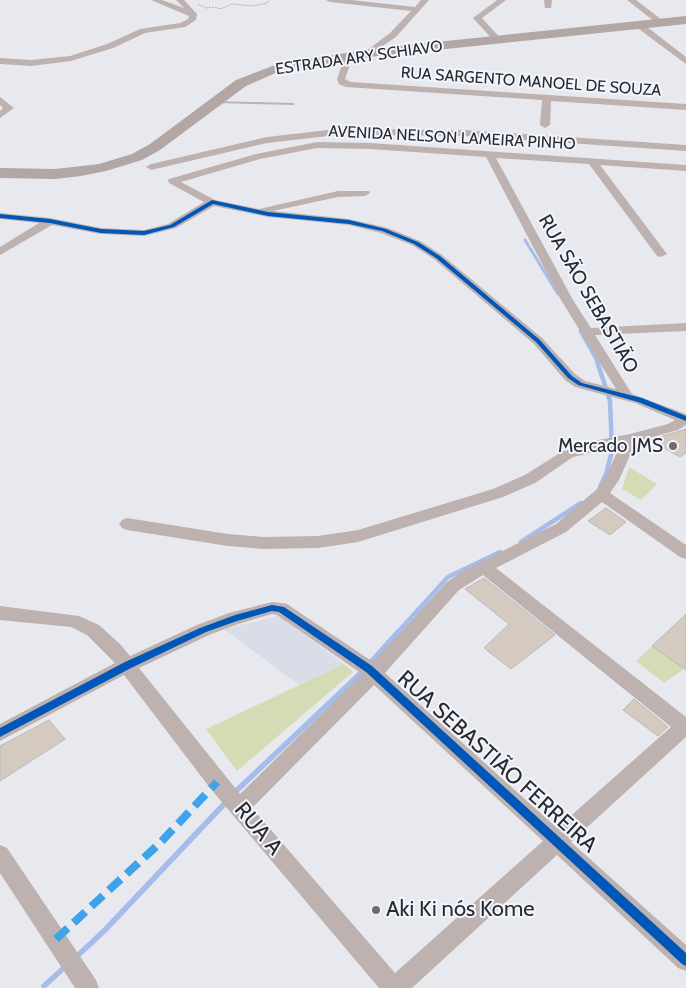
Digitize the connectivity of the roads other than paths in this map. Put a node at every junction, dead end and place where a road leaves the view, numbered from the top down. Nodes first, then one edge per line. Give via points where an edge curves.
1 (155, 0) edge
2 (330, 0) edge
3 (425, 0) edge
4 (502, 0) edge
5 (631, 0) edge
6 (181, 1) edge
7 (415, 9) junction
8 (193, 14) junction
9 (686, 20) edge
10 (662, 23) junction
11 (639, 25) junction
12 (498, 40) junction
13 (369, 53) junction
14 (349, 56) junction
15 (0, 61) edge
16 (686, 61) edge
17 (547, 98) junction
18 (0, 100) edge
19 (214, 102) junction
20 (292, 104) dead end
21 (686, 107) edge
22 (0, 115) edge
23 (546, 125) dead end
24 (686, 148) edge
25 (489, 154) junction
26 (137, 158) junction
27 (592, 161) junction
28 (151, 167) junction
29 (686, 168) edge
30 (0, 173) edge
31 (174, 181) junction
32 (365, 193) dead end
33 (212, 202) junction
34 (255, 212) junction
35 (0, 216) edge
36 (50, 221) junction
37 (0, 252) edge
38 (661, 254) dead end
39 (686, 327) edge
40 (588, 332) junction
41 (621, 395) junction
42 (683, 423) edge
43 (623, 440) junction
44 (601, 494) junction
45 (127, 524) dead end
46 (686, 553) edge
47 (484, 567) junction
48 (0, 613) edge
49 (128, 665) junction
50 (367, 668) junction
51 (685, 727) edge
52 (0, 733) edge
53 (232, 799) junction
54 (558, 841) junction
55 (0, 855) edge
56 (686, 960) edge
57 (88, 988) edge
58 (394, 988) edge

1 - 8 street
2 - 7 street
3 - 7 street
4 - 12 street via 477,18
5 - 10 street
6 - 8 street
7 - 13 street via 394,35
8 - 15 street via 192,20 186,23 143,31 71,58 31,63
9 - 10 main road, ESTRADA ARY SCHIAVO
10 - 11 main road, ESTRADA ARY SCHIAVO
11 - 12 main road, ESTRADA ARY SCHIAVO
11 - 16 street
12 - 13 main road, ESTRADA ARY SCHIAVO
13 - 14 main road, ESTRADA ARY SCHIAVO
14 - 17 street, RUA SARGENTO MANOEL DE SOUZA via 341,78 349,85
14 - 19 main road, ESTRADA ARY SCHIAVO via 260,73 241,82
17 - 21 street, RUA SARGENTO MANOEL DE SOUZA
17 - 23 street
18 - 22 street via 9,108
19 - 20 lane
19 - 26 main road, ESTRADA ARY SCHIAVO
24 - 28 street via 465,133 337,132 267,140
25 - 27 street, AVENIDA NELSON LAMEIRA PINHO
25 - 31 street, AVENIDA NELSON LAMEIRA PINHO via 317,146 259,156
25 - 40 street, RUA SÃO SEBASTIÃO via 567,300
26 - 28 street
26 - 30 main road, ESTRADA ARY SCHIAVO via 55,174
27 - 29 street, AVENIDA NELSON LAMEIRA PINHO
27 - 38 street
28 - 31 street
31 - 33 street
32 - 34 street via 338,194
33 - 34 street
33 - 36 street via 172,226 144,233 101,231
34 - 41 street via 369,226 416,243 438,257 538,341 570,377 593,389
35 - 36 street
36 - 37 street
39 - 40 street
40 - 41 street, RUA SÃO SEBASTIÃO
41 - 42 street, RUA SÃO SEBASTIÃO
42 - 43 street
43 - 44 street via 612,480
43 - 45 street via 568,454 530,479 498,493 358,536 318,542 264,543
44 - 46 street
44 - 47 street via 561,528
47 - 50 street via 453,586
47 - 51 street
48 - 49 street, RUA A via 73,621 93,630
49 - 50 street, RUA SEBASTIÃO FERREIRA via 203,630 272,608 286,612
49 - 52 street
49 - 53 street, RUA A
50 - 53 street
50 - 54 street, RUA SEBASTIÃO FERREIRA
51 - 54 street
53 - 58 street, RUA A
54 - 56 street, RUA SEBASTIÃO FERREIRA
54 - 58 street
55 - 57 street

